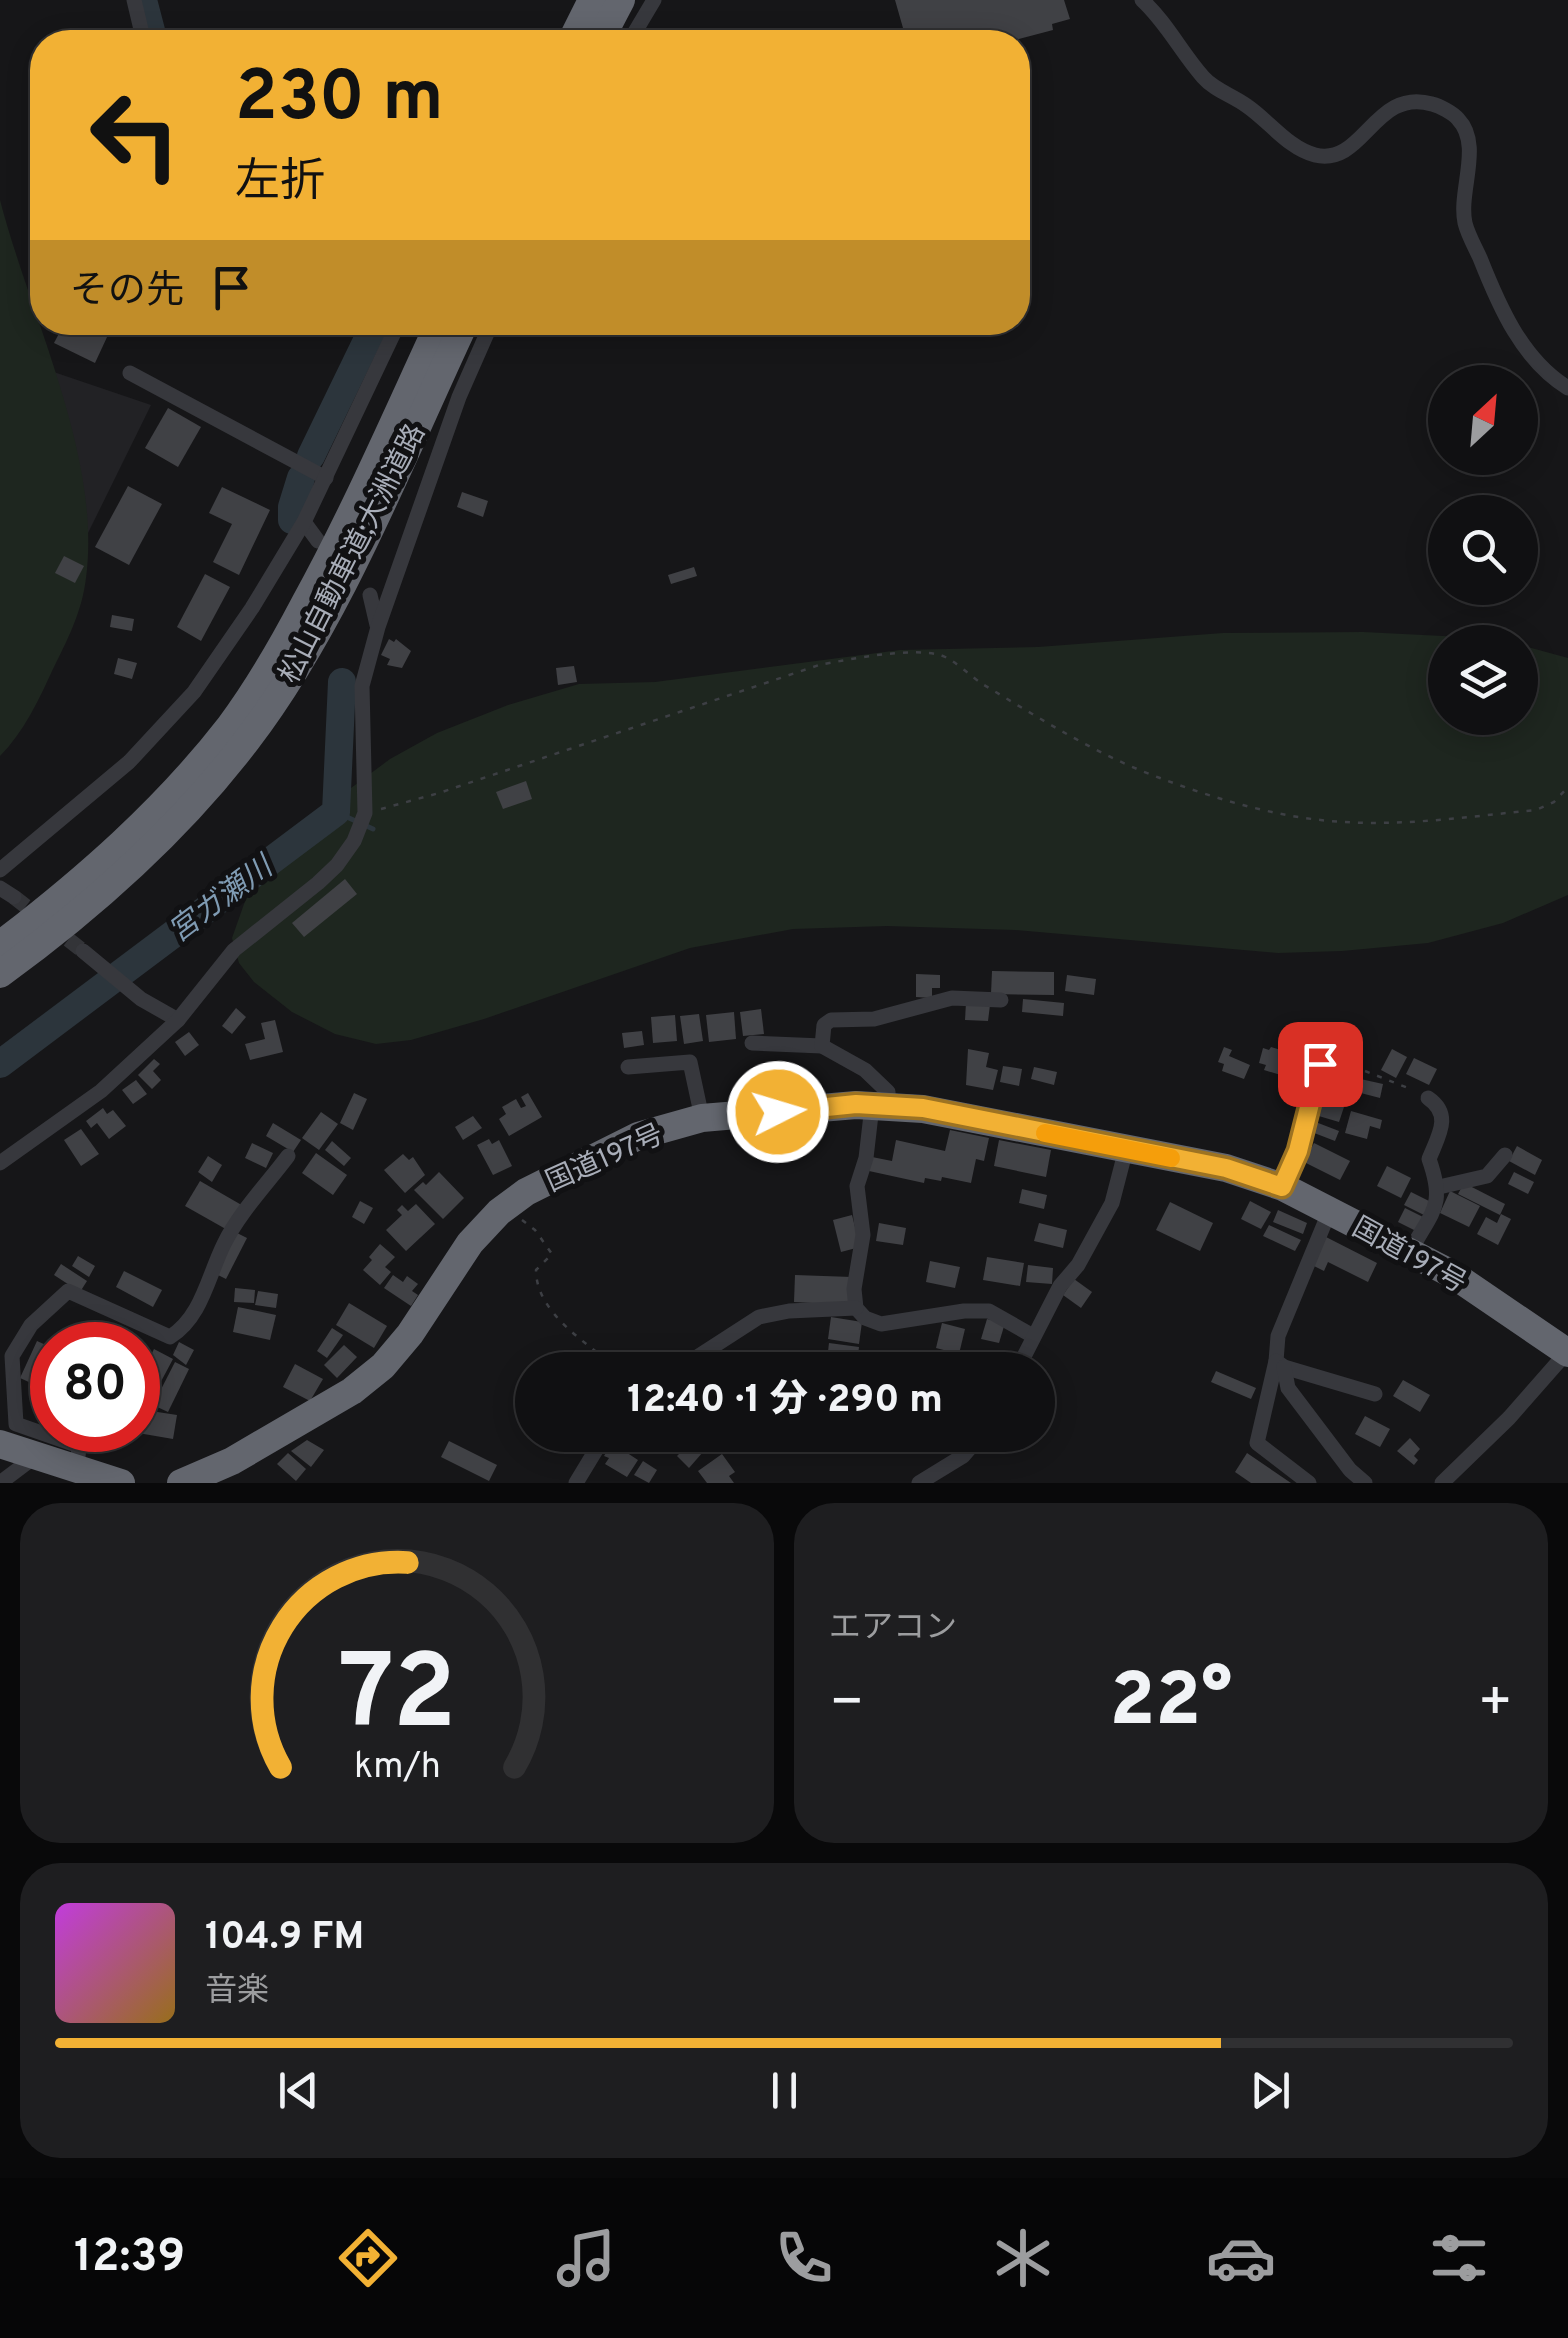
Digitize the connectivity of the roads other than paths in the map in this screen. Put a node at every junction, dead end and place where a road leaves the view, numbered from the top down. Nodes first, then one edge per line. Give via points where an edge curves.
1 (134, 0) edge
2 (592, 0) edge
3 (621, 0) edge
4 (654, 0) edge
5 (1142, 0) edge
6 (141, 30) edge
7 (578, 30) edge
8 (606, 30) edge
9 (636, 30) edge
10 (393, 335) edge
11 (434, 335) edge
12 (459, 335) edge
13 (486, 335) edge
14 (130, 374) dead end
15 (1568, 388) edge
16 (326, 478) junction
17 (304, 522) junction
18 (318, 540) dead end
19 (370, 595) dead end
20 (378, 628) junction
21 (171, 794) junction
22 (136, 864) junction
23 (0, 870) edge
24 (0, 926) edge
25 (0, 944) edge
26 (83, 951) tunnel mouth
27 (0, 974) edge
28 (0, 986) edge
29 (1001, 1000) dead end
30 (178, 1020) junction
31 (752, 1044) dead end
32 (822, 1046) junction
33 (1349, 1065) road end
34 (628, 1067) dead end
35 (1428, 1098) road end
36 (880, 1106) junction
37 (702, 1118) junction
38 (1126, 1149) junction
39 (1505, 1155) dead end
40 (288, 1156) dead end
41 (0, 1163) edge
42 (1282, 1187) junction
43 (1438, 1187) junction
44 (1330, 1210) junction
45 (1410, 1252) junction
46 (856, 1308) junction
47 (1033, 1336) junction
48 (705, 1352) edge
49 (1025, 1352) edge
50 (1567, 1352) edge
51 (1280, 1364) junction
52 (1375, 1394) dead end
53 (0, 1444) edge
54 (595, 1452) edge
55 (967, 1452) edge
56 (37, 1455) junction
57 (77, 1468) junction
58 (0, 1483) edge
59 (121, 1483) edge
60 (181, 1483) edge
61 (576, 1483) edge
62 (918, 1483) edge
63 (1309, 1483) edge
64 (1365, 1483) edge
65 (1442, 1483) edge

1 - 6 street
2 - 7 highway
3 - 8 highway
4 - 9 street
5 - 15 street via 1205,80 1317,156 1339,152 1394,105 1412,99 1458,119 1470,145 1465,222 1517,336
10 - 16 street
11 - 21 highway, 松山自動車道;大洲道路 via 286,639 231,724
12 - 22 highway, 松山自動車道;大洲道路 via 296,666 226,766
13 - 20 street
14 - 16 street
16 - 17 street
17 - 18 street
17 - 23 street via 194,692 129,762
19 - 20 street
20 - 30 street via 362,686 365,813 354,841 337,865 234,950
21 - 24 highway
21 - 25 highway, 松山自動車道;大洲道路 via 119,847
22 - 27 highway, 松山自動車道;大洲道路
22 - 28 highway
26 - 30 street
29 - 32 street via 952,998 874,1019 831,1020
30 - 41 street via 101,1090
31 - 32 street
32 - 36 street via 888,1092
33 - 42 street via 1320,1064
34 - 37 street via 690,1062
35 - 43 street via 1444,1114 1428,1159
36 - 37 highway, 国道197号
36 - 38 highway, 国道197号 via 923,1108
36 - 46 street via 857,1186 863,1234
37 - 60 highway, 国道197号 via 638,1136 526,1192 470,1243 383,1366 250,1451
38 - 42 highway, 国道197号 via 1226,1168
38 - 47 street via 1112,1203
39 - 43 street via 1487,1176
40 - 57 street via 224,1244 210,1285 181,1330 170,1337 68,1290 31,1325 12,1356 16,1424 79,1446
42 - 44 highway, 国道197号
43 - 45 street via 1439,1198
44 - 45 highway, 国道197号
44 - 51 street via 1278,1336
45 - 50 highway, 国道197号
46 - 47 street via 881,1324 989,1312
46 - 48 street via 759,1316
47 - 49 street
50 - 65 street
51 - 52 street
51 - 63 street via 1257,1443
51 - 64 street via 1288,1388
53 - 56 highway
54 - 61 street
55 - 62 street
56 - 57 highway
56 - 58 street
57 - 59 highway

